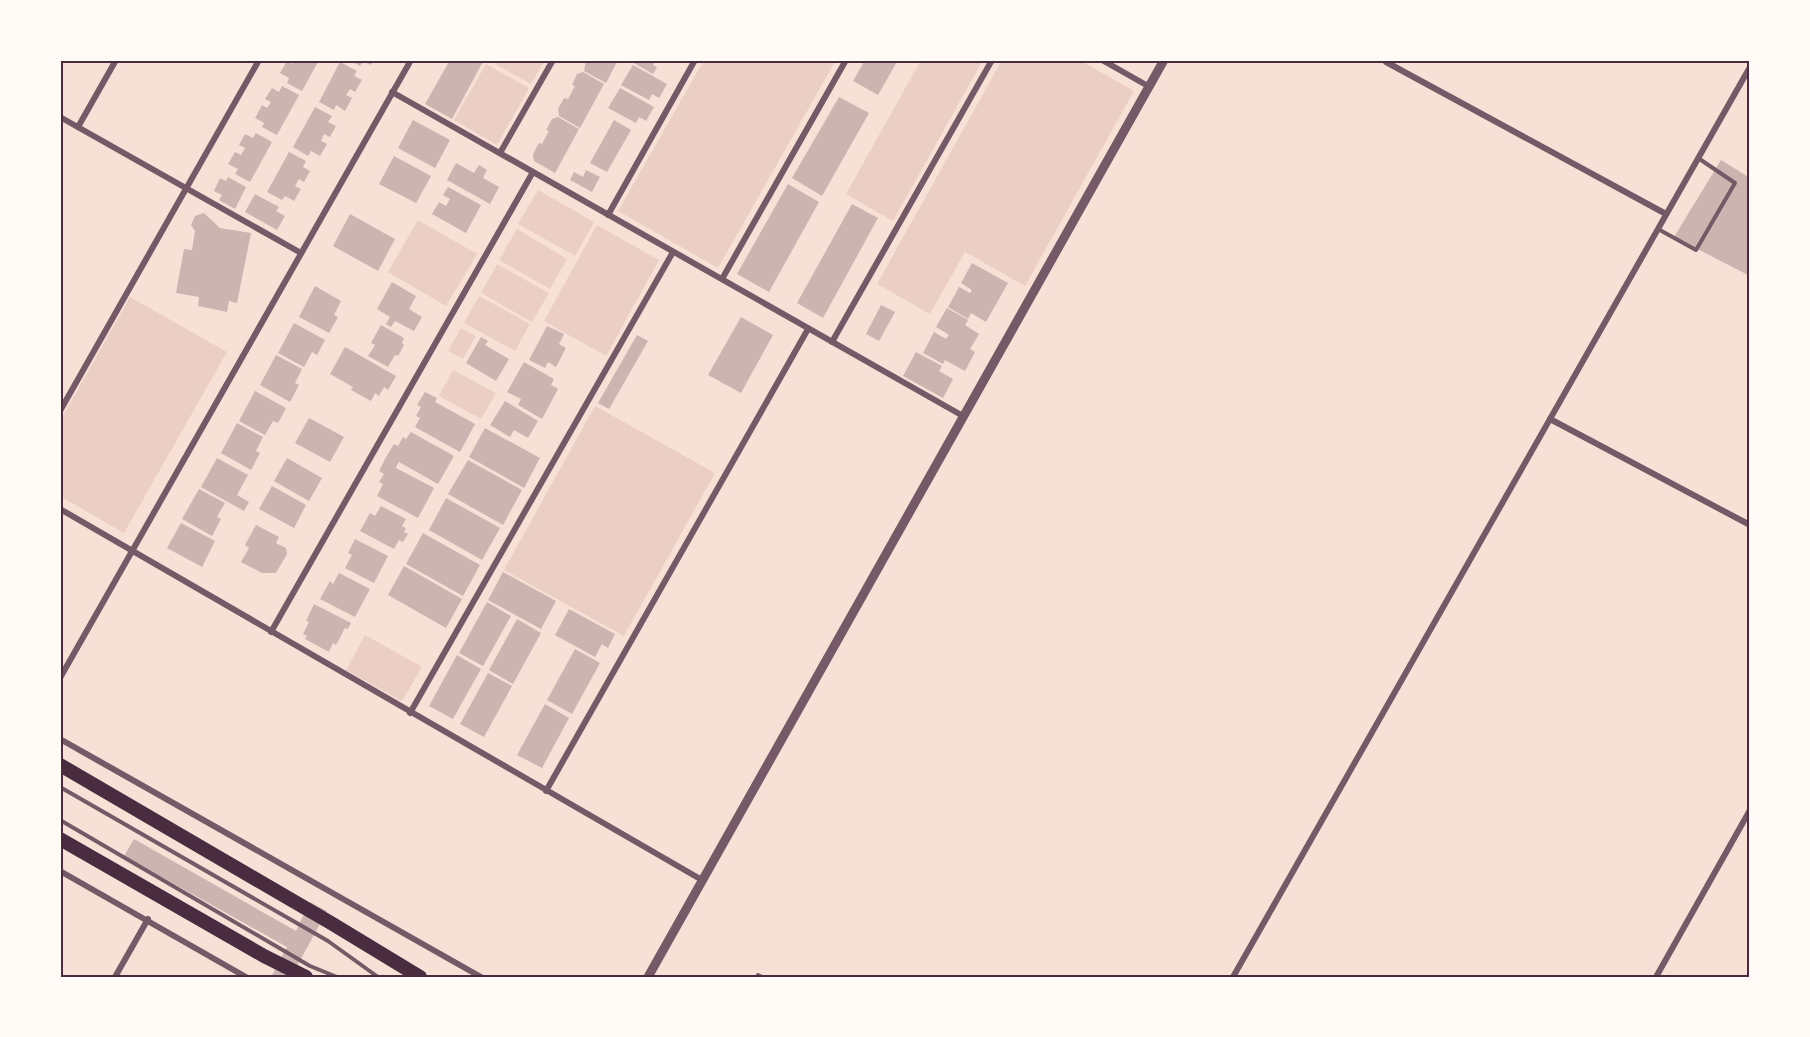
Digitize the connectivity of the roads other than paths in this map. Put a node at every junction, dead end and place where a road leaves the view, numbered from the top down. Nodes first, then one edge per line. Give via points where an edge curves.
1 (116, 60) edge
2 (259, 60) edge
3 (411, 60) edge
4 (553, 60) edge
5 (695, 60) edge
6 (846, 60) edge
7 (992, 60) edge
8 (1102, 60) edge
9 (1164, 60) edge
10 (1386, 62) dead end
11 (1750, 67) edge
12 (1148, 86) junction
13 (392, 92) junction
14 (60, 117) edge
15 (78, 127) junction
16 (500, 153) junction
17 (1698, 158) junction
18 (533, 172) junction
19 (185, 189) junction
20 (1666, 214) junction
21 (608, 215) junction
22 (1658, 229) junction
23 (673, 252) junction
24 (301, 253) junction
25 (722, 279) junction
26 (808, 328) junction
27 (832, 342) junction
28 (60, 411) edge
29 (963, 416) junction
30 (1550, 419) junction
31 (60, 509) edge
32 (1750, 525) edge
33 (132, 550) junction
34 (271, 632) junction
35 (60, 678) edge
36 (410, 713) junction
37 (60, 739) edge
38 (60, 765) edge
39 (60, 787) edge
40 (546, 791) junction
41 (1750, 810) edge
42 (60, 820) edge
43 (60, 839) edge
44 (60, 870) edge
45 (702, 880) junction
46 (148, 919) junction
47 (115, 977) edge
48 (246, 977) edge
49 (306, 977) edge
50 (337, 977) edge
51 (378, 977) edge
52 (420, 977) edge
53 (481, 977) edge
54 (648, 977) edge
55 (1233, 977) edge
56 (1656, 977) edge

1 - 15 street
2 - 19 street
3 - 13 street
4 - 16 street
5 - 21 street
6 - 25 street
7 - 27 street
8 - 12 street
9 - 12 street
10 - 20 street
11 - 17 street
12 - 29 street
13 - 16 street
13 - 24 street
14 - 15 street
15 - 19 street
16 - 18 street
17 - 20 street
17 - 22 lane via 1735,183 1696,250
18 - 21 street
18 - 34 street
19 - 24 street
19 - 28 street
20 - 22 street
21 - 23 street
22 - 30 street
23 - 25 street
23 - 36 street
24 - 33 street
25 - 26 street
26 - 27 street
26 - 40 street
27 - 29 street
29 - 45 street
30 - 32 street
30 - 55 street
31 - 33 street
33 - 34 street
33 - 35 street
34 - 36 street
36 - 40 street
37 - 53 street
38 - 52 highway
39 - 51 lane via 328,940
40 - 45 street
41 - 56 street
42 - 50 lane via 309,966
43 - 49 highway
44 - 46 street
45 - 54 street
46 - 47 street
46 - 48 street

